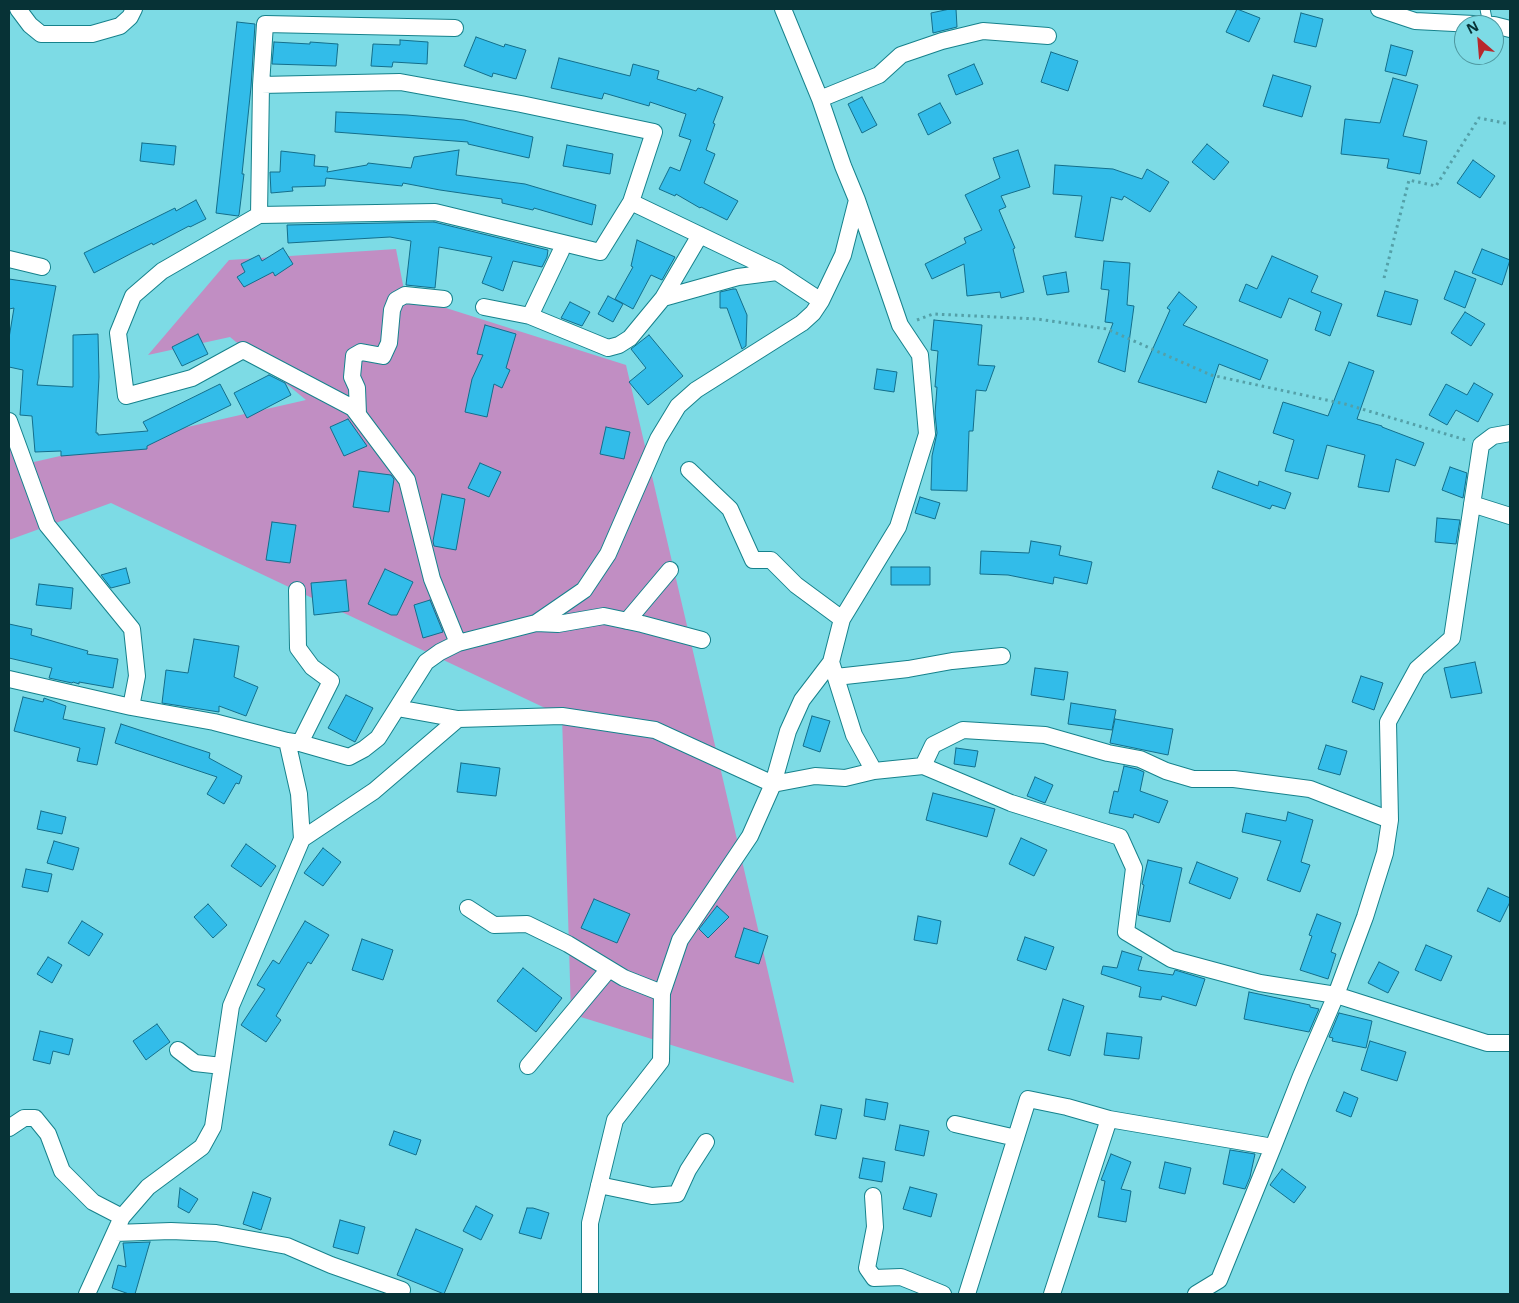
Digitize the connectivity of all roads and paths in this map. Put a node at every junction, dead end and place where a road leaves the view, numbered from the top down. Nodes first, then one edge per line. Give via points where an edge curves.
1 (18, 9) edge
2 (134, 9) edge
3 (783, 9) edge
4 (1380, 9) edge
5 (1454, 21) edge
6 (455, 28) dead end
7 (1048, 36) dead end
8 (261, 85) junction
9 (820, 98) junction
10 (1510, 124) edge
11 (857, 200) junction
12 (631, 202) junction
13 (259, 216) junction
14 (700, 235) junction
15 (563, 243) junction
16 (9, 259) edge
17 (42, 267) dead end
18 (777, 272) junction
19 (1384, 278) dead end
20 (663, 298) junction
21 (444, 299) dead end
22 (821, 301) junction
23 (484, 307) dead end
24 (530, 316) junction
25 (900, 325) junction
26 (358, 414) junction
27 (9, 421) edge
28 (1510, 433) edge
29 (1481, 445) junction
30 (690, 470) dead end
31 (1472, 504) junction
32 (1510, 516) edge
33 (670, 570) dead end
34 (297, 590) dead end
35 (842, 619) junction
36 (627, 621) junction
37 (536, 624) junction
38 (702, 640) dead end
39 (458, 642) junction
40 (1002, 656) dead end
41 (834, 669) junction
42 (9, 679) edge
43 (131, 707) junction
44 (396, 708) junction
45 (458, 719) junction
46 (293, 742) junction
47 (923, 766) junction
48 (874, 771) junction
49 (773, 784) junction
50 (1390, 820) junction
51 (302, 839) junction
52 (468, 908) dead end
53 (609, 969) junction
54 (662, 993) junction
55 (1336, 995) junction
56 (1510, 1043) edge
57 (178, 1050) dead end
58 (222, 1066) junction
59 (528, 1066) dead end
60 (1110, 1119) junction
61 (955, 1124) dead end
62 (9, 1128) edge
63 (1016, 1138) junction
64 (706, 1142) dead end
65 (1273, 1147) junction
66 (600, 1185) junction
67 (873, 1196) dead end
68 (122, 1217) junction
69 (115, 1233) junction
70 (402, 1290) dead end
71 (87, 1294) edge
72 (595, 1294) edge
73 (943, 1294) edge
74 (967, 1294) edge
75 (1052, 1294) edge
76 (1196, 1294) edge

1 - 2 street via 41,34 92,34 120,26
3 - 9 street
4 - 5 street via 1415,21
6 - 8 street via 265,24
7 - 9 street via 983,31 942,41 900,55 879,75
8 - 12 street via 400,82 654,132
8 - 13 street
9 - 11 street
10 - 19 path via 1479,118 1436,186 1409,180
11 - 22 street via 843,255
11 - 25 street
12 - 14 street
12 - 15 street via 600,252
13 - 15 street via 435,212
13 - 26 street via 162,271 133,296 118,333 126,396 192,378 244,350 353,408
14 - 18 street
14 - 20 street
15 - 24 street
16 - 17 street
18 - 20 street via 738,277
18 - 22 street
20 - 24 street via 630,338 608,348
21 - 26 street via 404,295 396,300 389,343 383,356 360,352 354,356 352,377 359,404
22 - 37 street via 802,323 696,390 678,406 658,439 608,554 584,590
23 - 24 street
25 - 29 path via 933,314 1037,319 1107,330 1211,375 1345,404
25 - 35 street via 920,355 927,434 898,528
26 - 39 street via 407,480 432,579
27 - 43 street via 47,525 132,629 137,676
28 - 29 street via 1494,436
29 - 31 street
30 - 35 street via 730,509 754,560 770,560 796,585
31 - 32 street
31 - 50 street via 1452,638 1417,669 1388,722
33 - 36 street
34 - 46 street via 298,648 312,667 331,681
35 - 41 street
36 - 37 street via 604,616 558,624
36 - 38 street
37 - 39 street
39 - 44 street via 426,662
40 - 41 street via 908,670
41 - 48 street via 854,735
41 - 49 street via 802,700 788,731
42 - 43 street
43 - 46 street via 214,722
44 - 45 street
44 - 46 street via 378,738 349,757
45 - 49 street via 562,716 655,730
45 - 51 street via 374,791
46 - 51 street
47 - 48 street
47 - 50 street via 933,745 963,730 1045,735 1140,759 1193,779 1234,779 1310,789
47 - 55 street via 1011,803 1120,838 1134,868 1126,932 1171,959 1260,983
48 - 49 street via 845,778 815,776
49 - 54 street via 750,836 680,940
50 - 55 street via 1385,853
51 - 58 street via 232,1006
52 - 53 street via 494,924 527,924
53 - 54 street
53 - 59 street
54 - 66 street via 660,1061 614,1120
55 - 56 street via 1487,1044
55 - 65 street
57 - 58 street via 195,1063
58 - 68 street via 213,1128 202,1147 148,1187
60 - 63 street via 1028,1099
60 - 65 street
60 - 75 street
61 - 63 street
62 - 68 street via 24,1118 35,1118 48,1134 62,1171 93,1202
63 - 74 street
64 - 66 street via 677,1194 652,1196
65 - 76 street via 1219,1280
66 - 72 street via 590,1223
67 - 73 street via 875,1227 867,1268 874,1278 901,1277
68 - 69 street
69 - 70 street via 216,1233 287,1246
69 - 71 street

